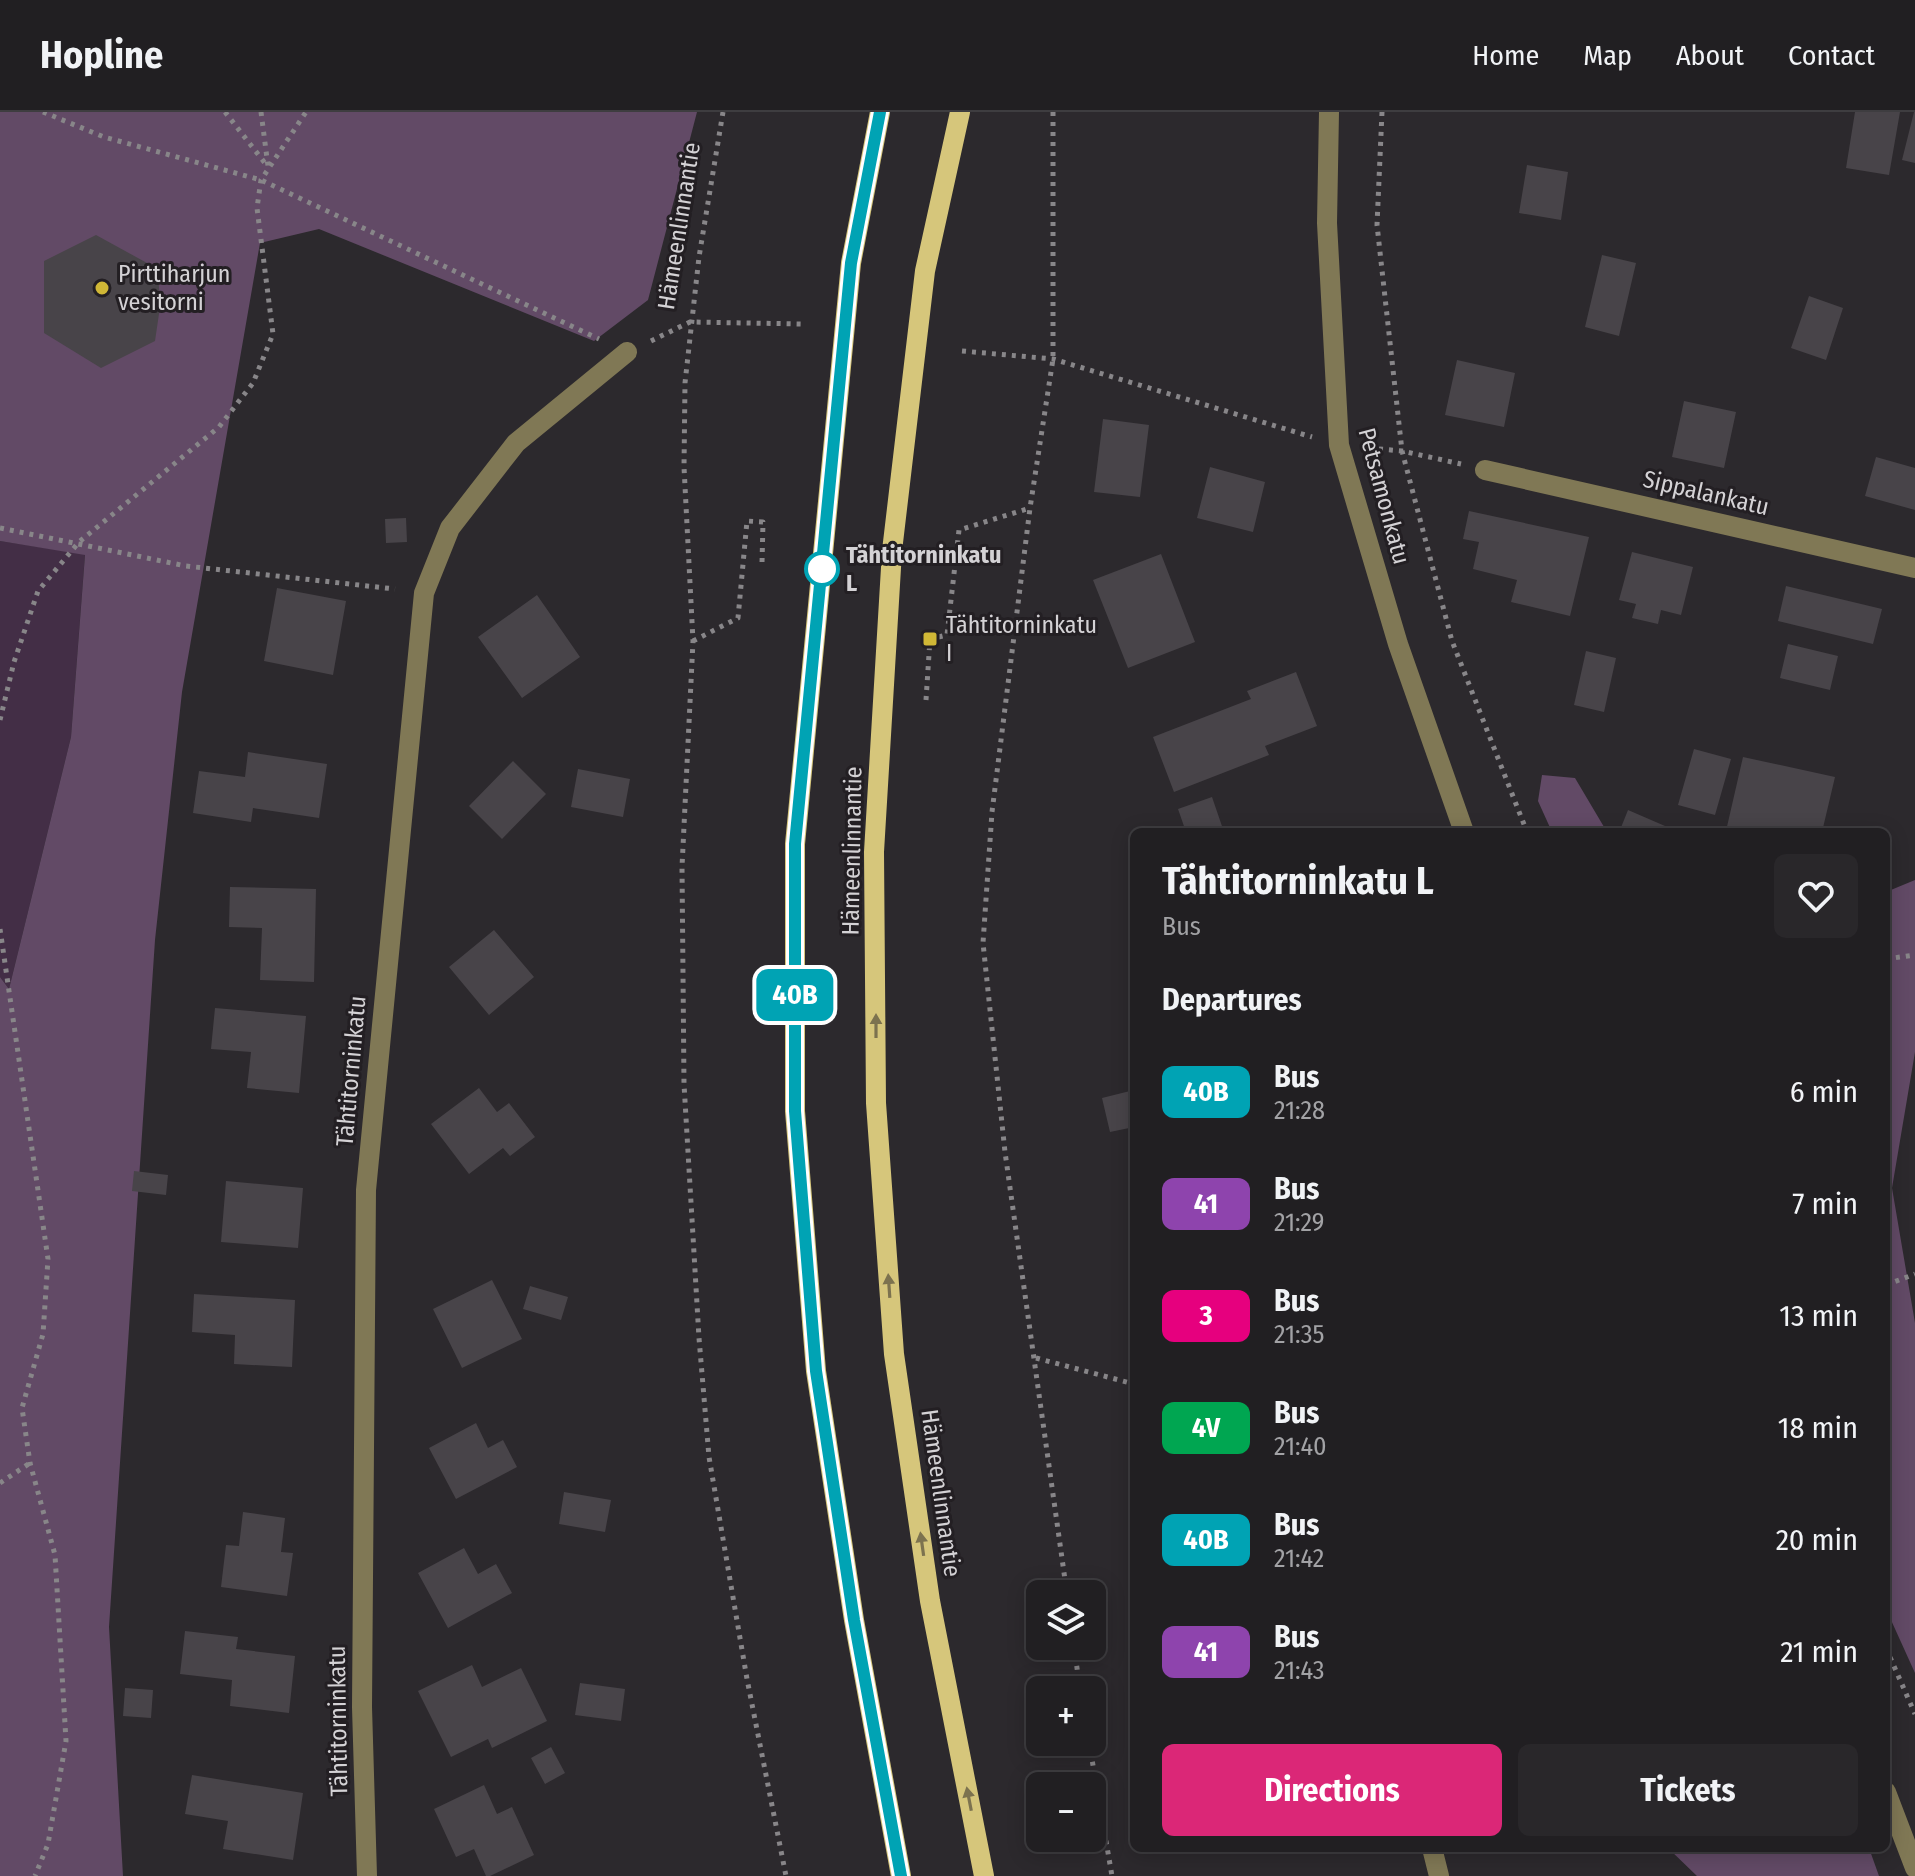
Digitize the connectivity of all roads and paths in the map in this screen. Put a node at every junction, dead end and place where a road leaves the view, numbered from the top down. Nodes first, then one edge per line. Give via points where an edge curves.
1 (43, 112) edge
2 (225, 112) edge
3 (261, 112) edge
4 (306, 112) edge
5 (723, 112) edge
6 (880, 112) edge
7 (960, 112) edge
8 (1053, 112) edge
9 (1329, 112) edge
10 (1382, 112) edge
11 (268, 167) junction
12 (261, 180) junction
13 (690, 322) junction
14 (802, 324) dead end
15 (962, 351) dead end
16 (627, 352) junction
17 (1053, 359) junction
18 (1339, 445) junction
19 (1402, 451) junction
20 (1485, 470) joint
21 (1030, 508) junction
22 (0, 528) edge
23 (79, 542) junction
24 (762, 563) dead end
25 (1915, 568) edge
26 (424, 593) junction
27 (693, 641) junction
28 (926, 700) dead end
29 (0, 720) edge
30 (1463, 828) edge
31 (1525, 828) edge
32 (0, 929) edge
33 (1915, 955) edge
34 (1890, 958) edge
35 (1915, 1274) edge
36 (1890, 1283) edge
37 (1036, 1358) junction
38 (1130, 1383) edge
39 (30, 1463) junction
40 (0, 1483) edge
41 (1065, 1580) edge
42 (1890, 1656) edge
43 (1912, 1703) edge
44 (1915, 1714) edge
45 (1091, 1756) edge
46 (1890, 1802) edge
47 (1433, 1852) edge
48 (1915, 1868) edge
49 (35, 1876) edge
50 (367, 1876) edge
51 (786, 1876) edge
52 (901, 1876) edge
53 (984, 1876) edge
54 (1112, 1876) edge
55 (1439, 1876) edge

1 - 12 path via 104,137
2 - 11 path
3 - 11 path
4 - 11 path
5 - 13 path, Hämeenlinnantie
6 - 52 main road via 851,263 795,844 795,1111 816,1371
53 -> 7 main road, Hämeenlinnantie via 930,1601 894,1354 876,1103 874,852 892,551 925,271
8 - 17 path
9 - 18 street, Petsamonkatu via 1327,223
10 - 19 path via 1377,225
11 - 12 path
12 - 16 path
12 - 23 path via 257,208 273,334 253,383 219,427
13 - 14 path
13 - 16 path
13 - 27 path, Hämeenlinnantie via 684,467
15 - 17 path
16 - 26 street, Tähtitorninkatu via 516,443 450,528
17 - 18 path
17 - 21 path
18 - 19 path
18 - 30 street, Petsamonkatu via 1398,644
19 - 20 path
19 - 31 path via 1452,641
20 - 25 street, Sippalankatu
21 - 28 path via 959,530 947,635 930,639
21 - 37 path via 992,812 983,943 1005,1152
22 - 23 path
23 - 26 path via 186,566
23 - 29 path via 38,591
24 - 27 path via 763,522 747,521 738,618
26 - 50 street, Tähtitorninkatu via 366,1190 362,1707
27 - 51 path, Hämeenlinnantie via 682,867 684,1084 699,1338 714,1487
32 - 39 path via 48,1259 43,1334 22,1408
33 - 34 path
35 - 36 path
37 - 38 path
37 - 41 path
39 - 40 path
39 - 49 path via 55,1555 66,1741 48,1844
42 - 43 path
43 - 44 path
45 - 54 path
46 - 48 street
47 - 55 street

